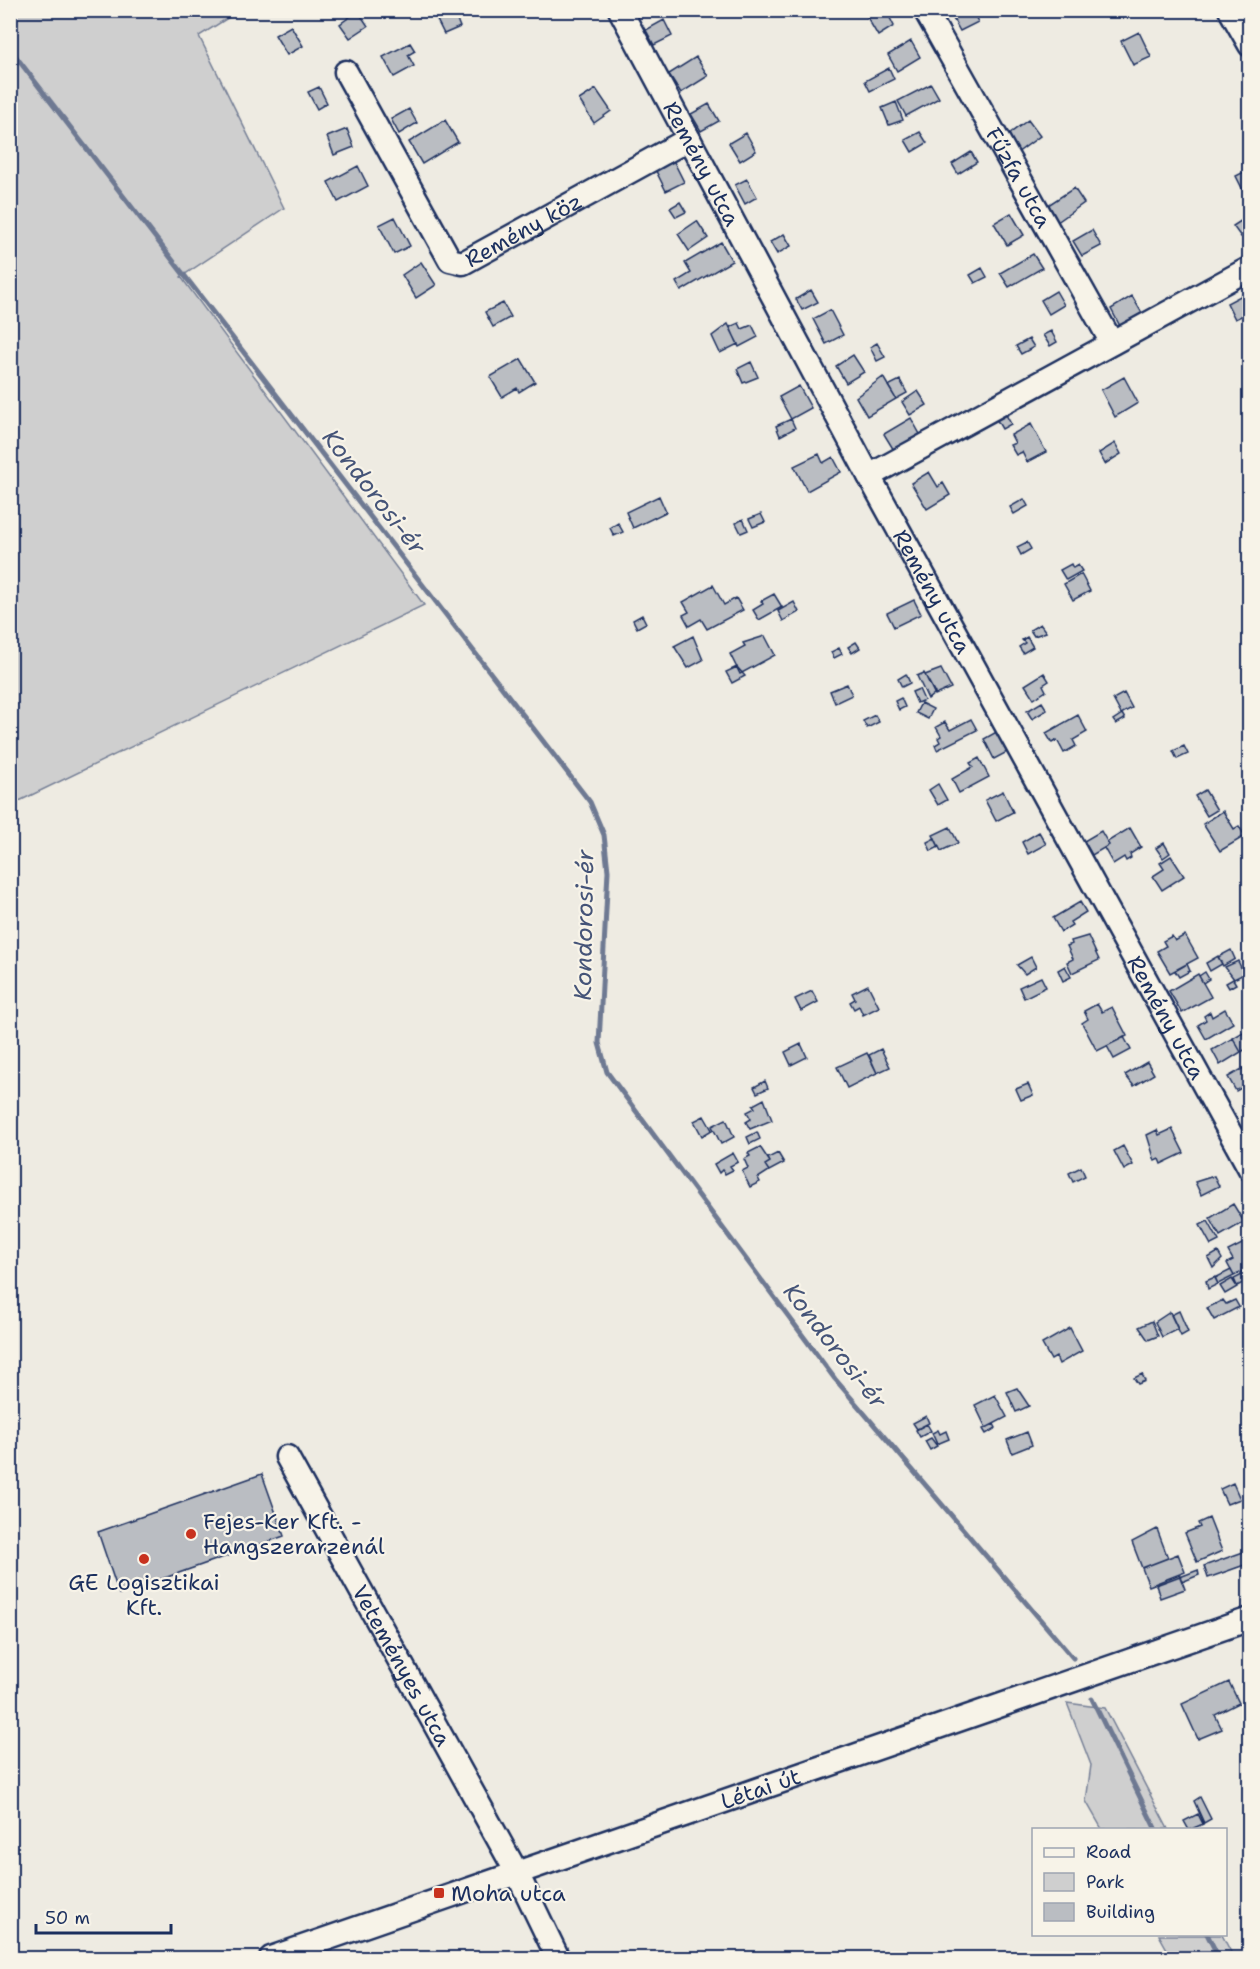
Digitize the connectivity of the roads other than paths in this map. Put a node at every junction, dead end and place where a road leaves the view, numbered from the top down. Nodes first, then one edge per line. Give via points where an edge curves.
1 (620, 10) edge
2 (925, 10) edge
3 (1230, 10) edge
4 (1250, 45) edge
5 (346, 72) dead end
6 (689, 139) junction
7 (1250, 268) edge
8 (1112, 343) junction
9 (869, 476) junction
10 (1250, 1169) edge
11 (287, 1457) dead end
12 (1250, 1619) edge
13 (517, 1873) junction
14 (271, 1959) edge
15 (558, 1959) edge

1 - 6 street, Remény utca
2 - 8 street, Fűzfa utca
3 - 4 street
5 - 6 street, Remény köz via 450,260 463,262
6 - 9 street, Remény utca
7 - 8 street
8 - 9 street
9 - 10 street, Remény utca
11 - 13 street, Veteményes utca
12 - 13 street, Létai út
13 - 14 street, Létai út
13 - 15 street

